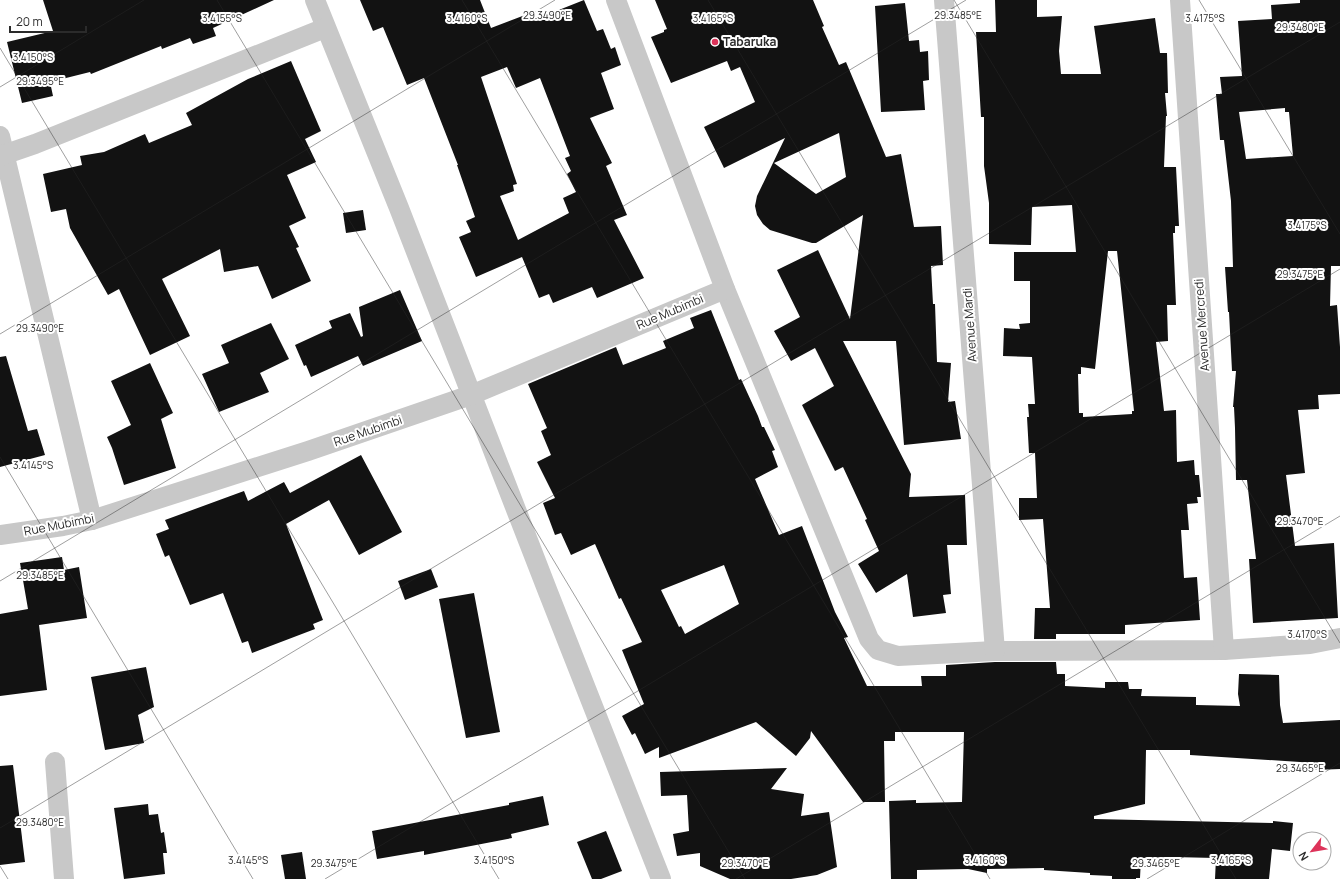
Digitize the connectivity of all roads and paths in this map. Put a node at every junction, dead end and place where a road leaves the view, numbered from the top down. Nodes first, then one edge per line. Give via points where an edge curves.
1 (315, 0) edge
2 (616, 0) edge
3 (944, 0) edge
4 (1180, 0) edge
5 (325, 28) junction
6 (0, 136) edge
7 (3, 155) edge
8 (725, 289) junction
9 (471, 395) junction
10 (92, 520) junction
11 (0, 535) edge
12 (1340, 638) edge
13 (1224, 650) junction
14 (995, 651) junction
15 (55, 762) dead end
16 (64, 879) edge
17 (661, 879) edge

1 - 5 street
2 - 8 street
3 - 14 street, Avenue Mardi
4 - 13 street, Avenue Mercredi
5 - 7 street
5 - 9 street via 399,208
6 - 7 street
7 - 10 street
8 - 9 street, Rue Mubimbi
8 - 14 street via 869,640 878,650 898,656
9 - 10 street, Rue Mubimbi via 308,451
9 - 17 street
10 - 11 street, Rue Mubimbi
12 - 13 street via 1310,644
13 - 14 street
15 - 16 street

